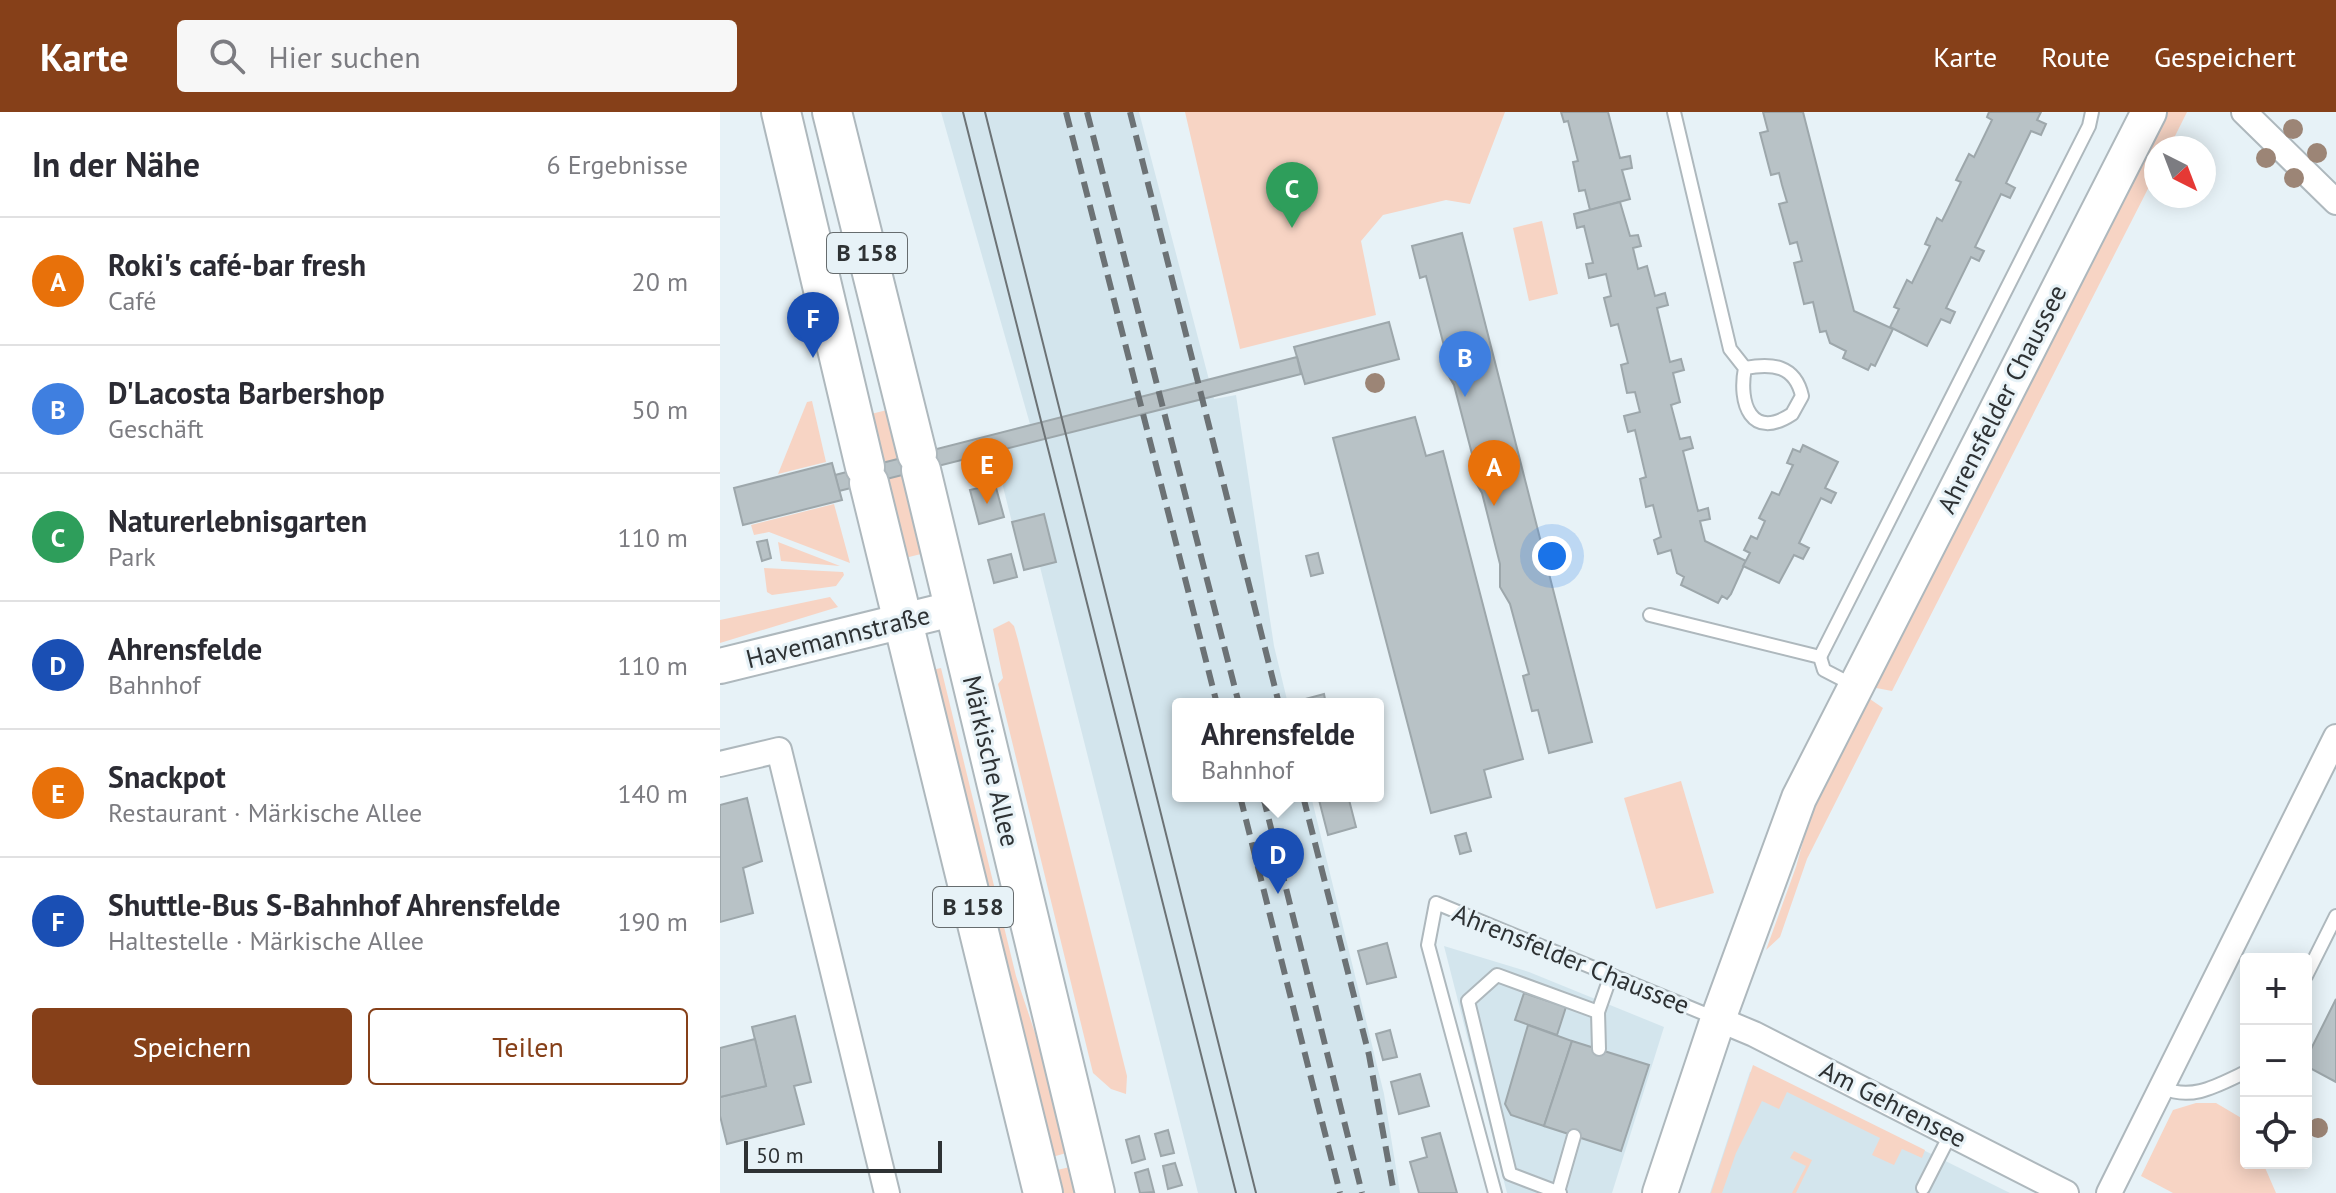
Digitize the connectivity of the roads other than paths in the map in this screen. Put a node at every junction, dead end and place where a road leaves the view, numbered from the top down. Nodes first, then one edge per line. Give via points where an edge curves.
1 (781, 112) edge
2 (832, 112) edge
3 (1674, 112) edge
4 (2092, 112) edge
5 (2149, 112) edge
6 (2244, 112) edge
7 (2336, 202) edge
8 (1745, 368) junction
9 (897, 373) junction
10 (846, 385) junction
11 (956, 608) junction
12 (1650, 615) dead end
13 (902, 621) junction
14 (1820, 657) junction
15 (720, 666) edge
16 (1856, 687) junction
17 (2336, 737) edge
18 (720, 764) edge
19 (2336, 916) edge
20 (2312, 964) edge
21 (1611, 975) junction
22 (1598, 1012) junction
23 (1718, 1019) junction
24 (1599, 1049) dead end
25 (2240, 1075) edge
26 (2163, 1088) junction
27 (1951, 1133) junction
28 (1574, 1136) dead end
29 (1923, 1188) dead end
30 (1559, 1192) edge
31 (887, 1193) edge
32 (1043, 1193) edge
33 (1095, 1193) edge
34 (1495, 1193) edge
35 (1660, 1193) edge
36 (2066, 1193) edge
37 (2109, 1193) edge

1 - 10 main road, Märkische Allee / B 158
2 - 9 main road, Märkische Allee / B 158
3 - 8 lane via 1730,349
4 - 14 lane, Ahrensfelder Chaussee
5 - 16 main road, Ahrensfelder Chaussee
6 - 7 street
8 - 8 lane via 1744,408 1757,420 1771,423 1792,414 1802,396 1792,373 1778,366
9 - 10 main road
9 - 11 main road, Märkische Allee / B 158
10 - 13 main road, Märkische Allee / B 158
11 - 13 main road, Havemannstraße
11 - 33 main road, Märkische Allee / B 158
12 - 14 lane
13 - 15 main road, Havemannstraße
13 - 32 main road, Märkische Allee / B 158
14 - 16 lane via 1824,670
16 - 23 main road, Ahrensfelder Chaussee via 1799,798
17 - 26 street
18 - 31 street via 779,750
19 - 20 lane
21 - 22 lane
21 - 23 lane, Ahrensfelder Chaussee
21 - 34 lane, Ahrensfelder Chaussee via 1436,903 1428,945
22 - 24 lane
22 - 30 lane via 1497,975 1468,1001 1510,1174
23 - 27 street, Am Gehrensee
23 - 35 main road, Ahrensfelder Chaussee
25 - 26 lane via 2201,1092 2179,1095
26 - 37 street
27 - 29 lane
27 - 36 street, Am Gehrensee
28 - 30 lane

